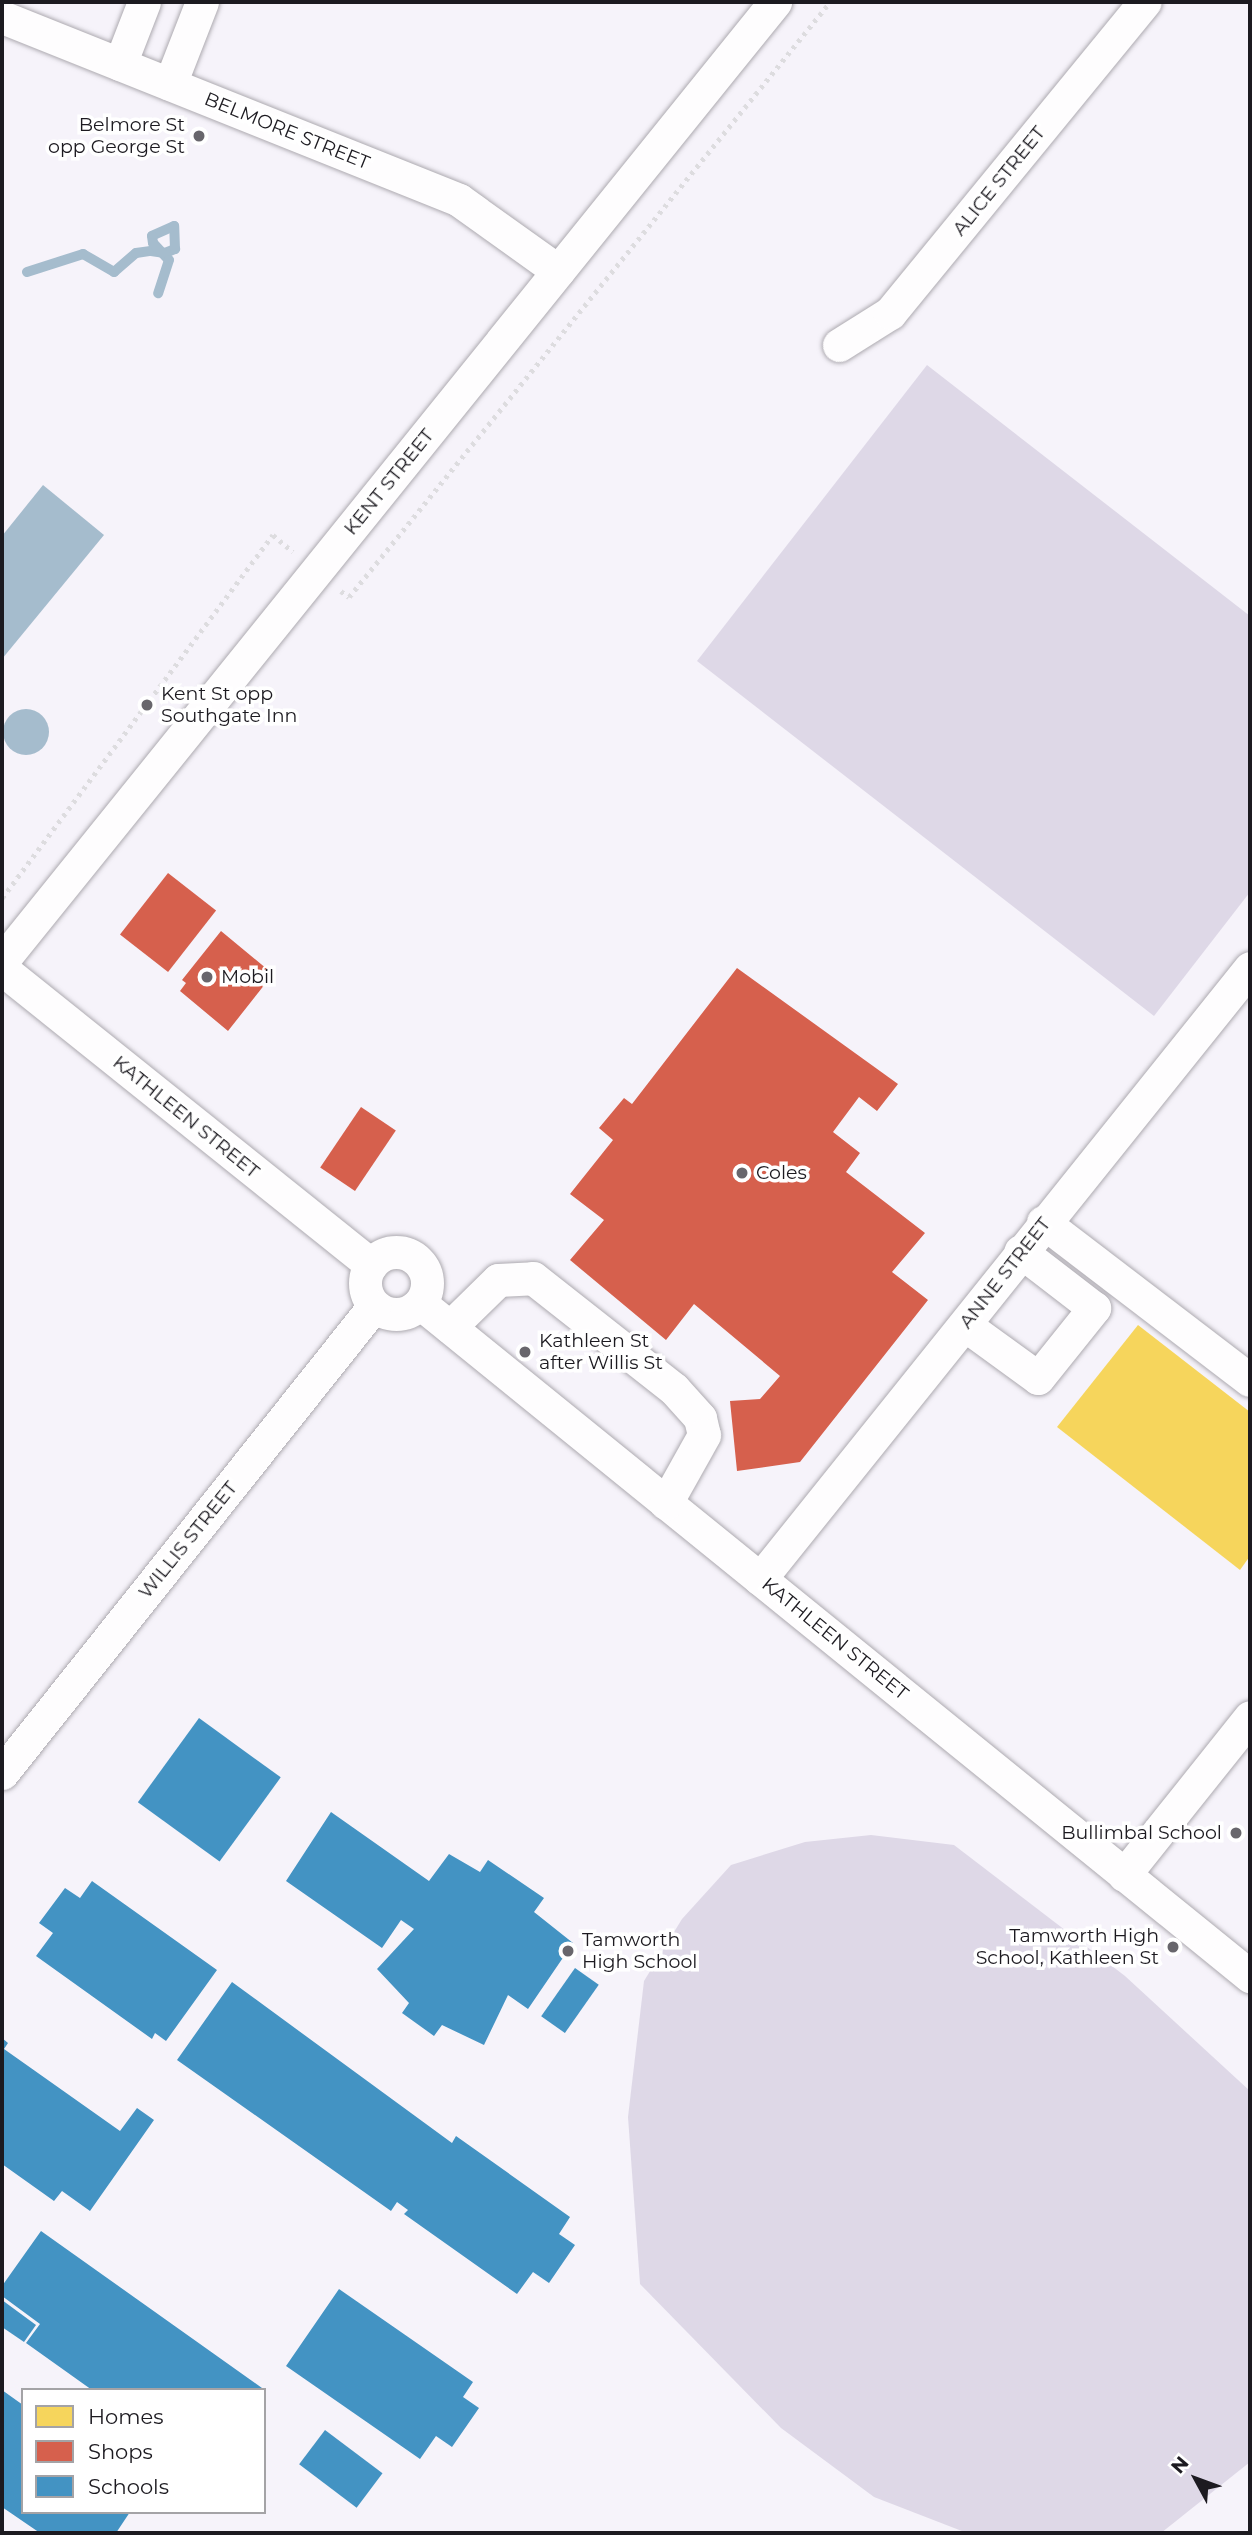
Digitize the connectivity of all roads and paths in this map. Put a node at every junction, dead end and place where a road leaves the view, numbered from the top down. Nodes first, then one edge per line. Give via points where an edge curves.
1 (144, 2) edge
2 (202, 2) edge
3 (775, 2) edge
4 (830, 2) edge
5 (1145, 2) edge
6 (2, 17) edge
7 (120, 64) junction
8 (170, 84) junction
9 (558, 271) junction
10 (839, 345) dead end
11 (317, 571) junction
12 (349, 597) dead end
13 (2, 898) edge
14 (2, 961) edge
15 (1250, 968) edge
16 (2, 969) edge
17 (1043, 1222) junction
18 (1020, 1251) junction
19 (371, 1265) junction
20 (420, 1303) junction
21 (374, 1306) junction
22 (965, 1325) junction
23 (450, 1327) junction
24 (1250, 1380) edge
25 (666, 1503) junction
26 (760, 1578) junction
27 (1250, 1717) edge
28 (2, 1773) edge
29 (1124, 1875) junction
30 (1250, 1976) edge

1 - 7 street
2 - 8 street
3 - 9 street, KENT STREET
4 - 12 path
5 - 10 street, ALICE STREET via 890,313
6 - 7 street, BELMORE STREET
7 - 8 street, BELMORE STREET
8 - 9 street, BELMORE STREET via 459,200
9 - 11 street, KENT STREET
11 - 13 path via 273,535
11 - 14 street, KENT STREET
15 - 17 street, ANNE STREET
16 - 19 street, KATHLEEN STREET
17 - 18 street, ANNE STREET
17 - 24 street
18 - 22 street, ANNE STREET
18 - 22 street via 1094,1308 1038,1378
19 - 20 street via 385,1254 412,1256 427,1282
19 - 21 street via 365,1282
20 - 21 street via 393,1314
20 - 23 street, KATHLEEN STREET
21 - 28 street, WILLIS STREET
22 - 26 street, ANNE STREET
23 - 25 street, KATHLEEN STREET
23 - 25 street via 498,1280 533,1278 674,1389 700,1418 704,1435
25 - 26 street, KATHLEEN STREET
26 - 29 street, KATHLEEN STREET
27 - 29 street
29 - 30 street, KATHLEEN STREET

